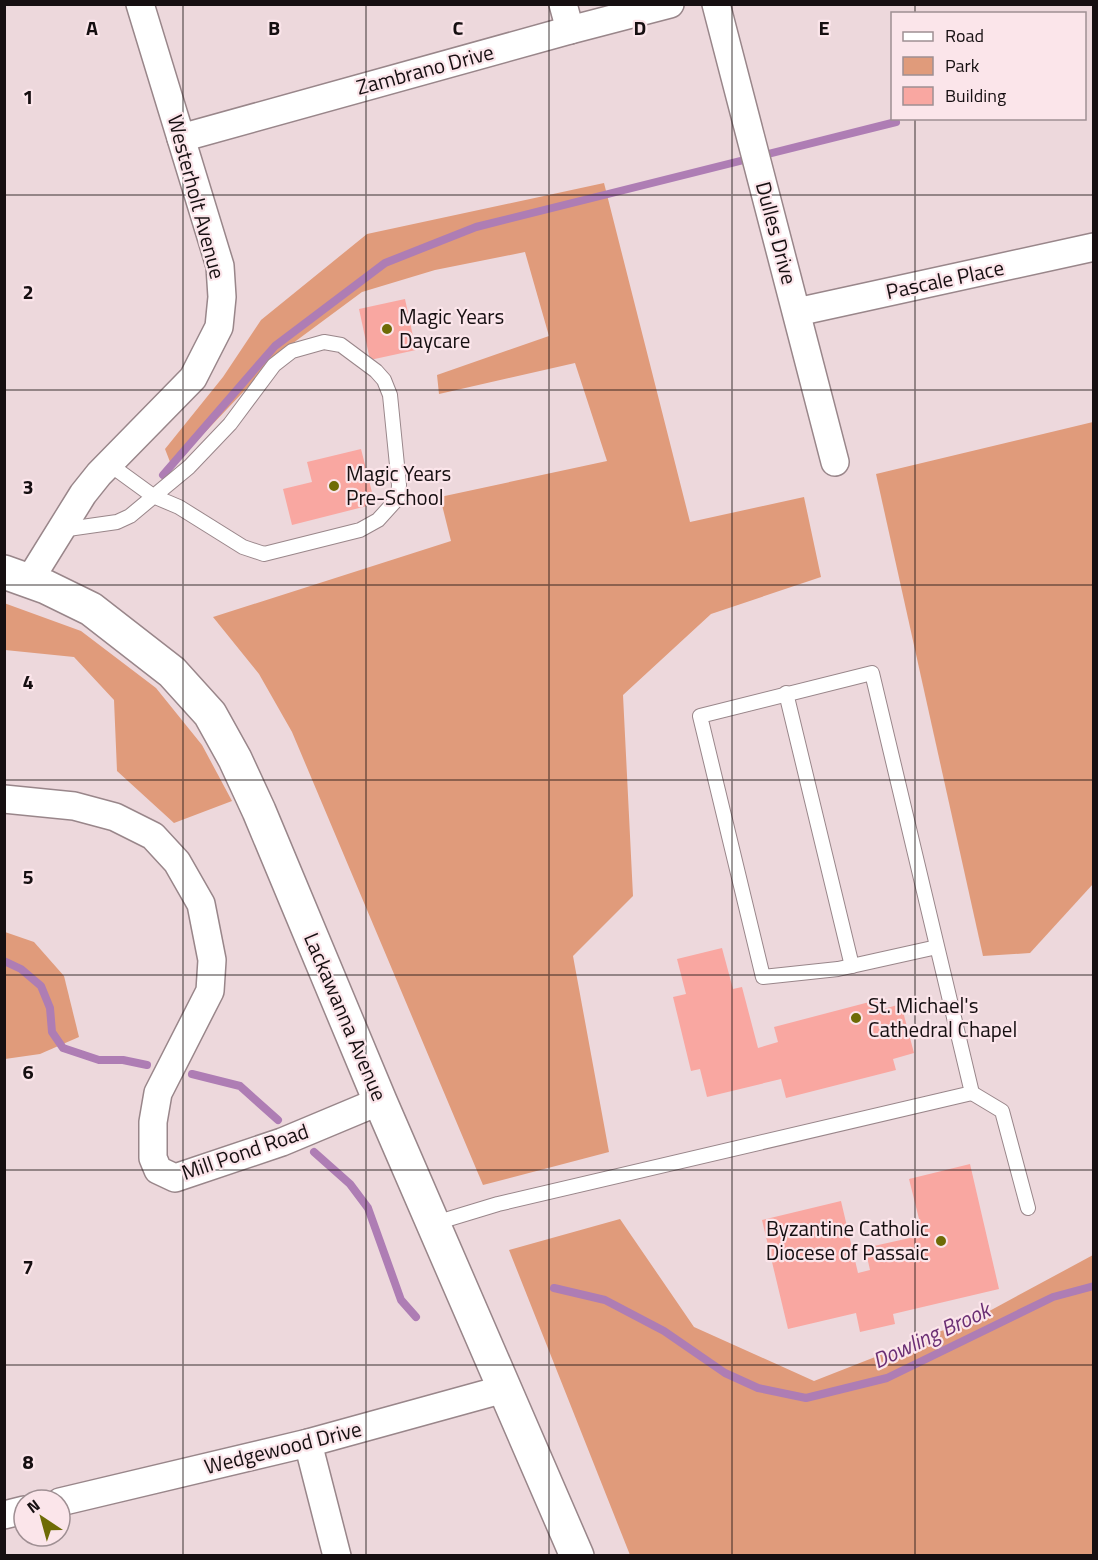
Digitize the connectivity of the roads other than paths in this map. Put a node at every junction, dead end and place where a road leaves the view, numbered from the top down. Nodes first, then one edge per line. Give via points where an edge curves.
1 (140, 4) edge
2 (670, 4) edge
3 (716, 4) edge
4 (567, 17) edge
5 (181, 138) junction
6 (1094, 247) edge
7 (796, 312) junction
8 (835, 462) dead end
9 (109, 464) junction
10 (153, 496) junction
11 (61, 530) junction
12 (17, 577) edge
13 (786, 693) junction
14 (4, 799) edge
15 (938, 947) junction
16 (852, 966) junction
17 (972, 1093) junction
18 (380, 1101) junction
19 (1028, 1208) dead end
20 (432, 1224) junction
21 (504, 1389) junction
22 (308, 1443) junction
23 (72, 1499) edge
24 (337, 1556) edge
25 (577, 1556) edge

1 - 5 street, Westerholt Avenue
2 - 4 street, Zambrano Drive
3 - 7 street, Dulles Drive
4 - 5 street, Zambrano Drive
5 - 9 street, Westerholt Avenue via 220,266 219,327 194,378
6 - 7 street, Pascale Place
7 - 8 street, Dulles Drive
9 - 10 lane
9 - 11 street, Westerholt Avenue via 83,494
10 - 10 lane via 189,467 230,424 274,365 292,351 324,342 340,345 384,380 390,395 398,498 378,520 360,530 264,554 243,547 179,507
10 - 11 lane via 117,522
11 - 12 street, Westerholt Avenue
12 - 18 street, Lackawanna Avenue via 91,609 172,672 210,714 259,812
13 - 15 lane via 872,673
13 - 16 lane
13 - 16 lane via 700,716 702,727 763,977
14 - 18 street, Mill Pond Road via 74,806 115,817 153,836 177,862 201,904 212,960 210,991 158,1093 153,1122 153,1158 158,1170 175,1178 282,1142
15 - 16 lane
15 - 17 lane
17 - 19 lane via 1002,1111
17 - 20 lane via 498,1204
18 - 20 street, Lackawanna Avenue
20 - 21 street, Lackawanna Avenue
21 - 22 street, Wedgewood Drive
21 - 25 street, Lackawanna Avenue
22 - 23 street, Wedgewood Drive
22 - 24 street

